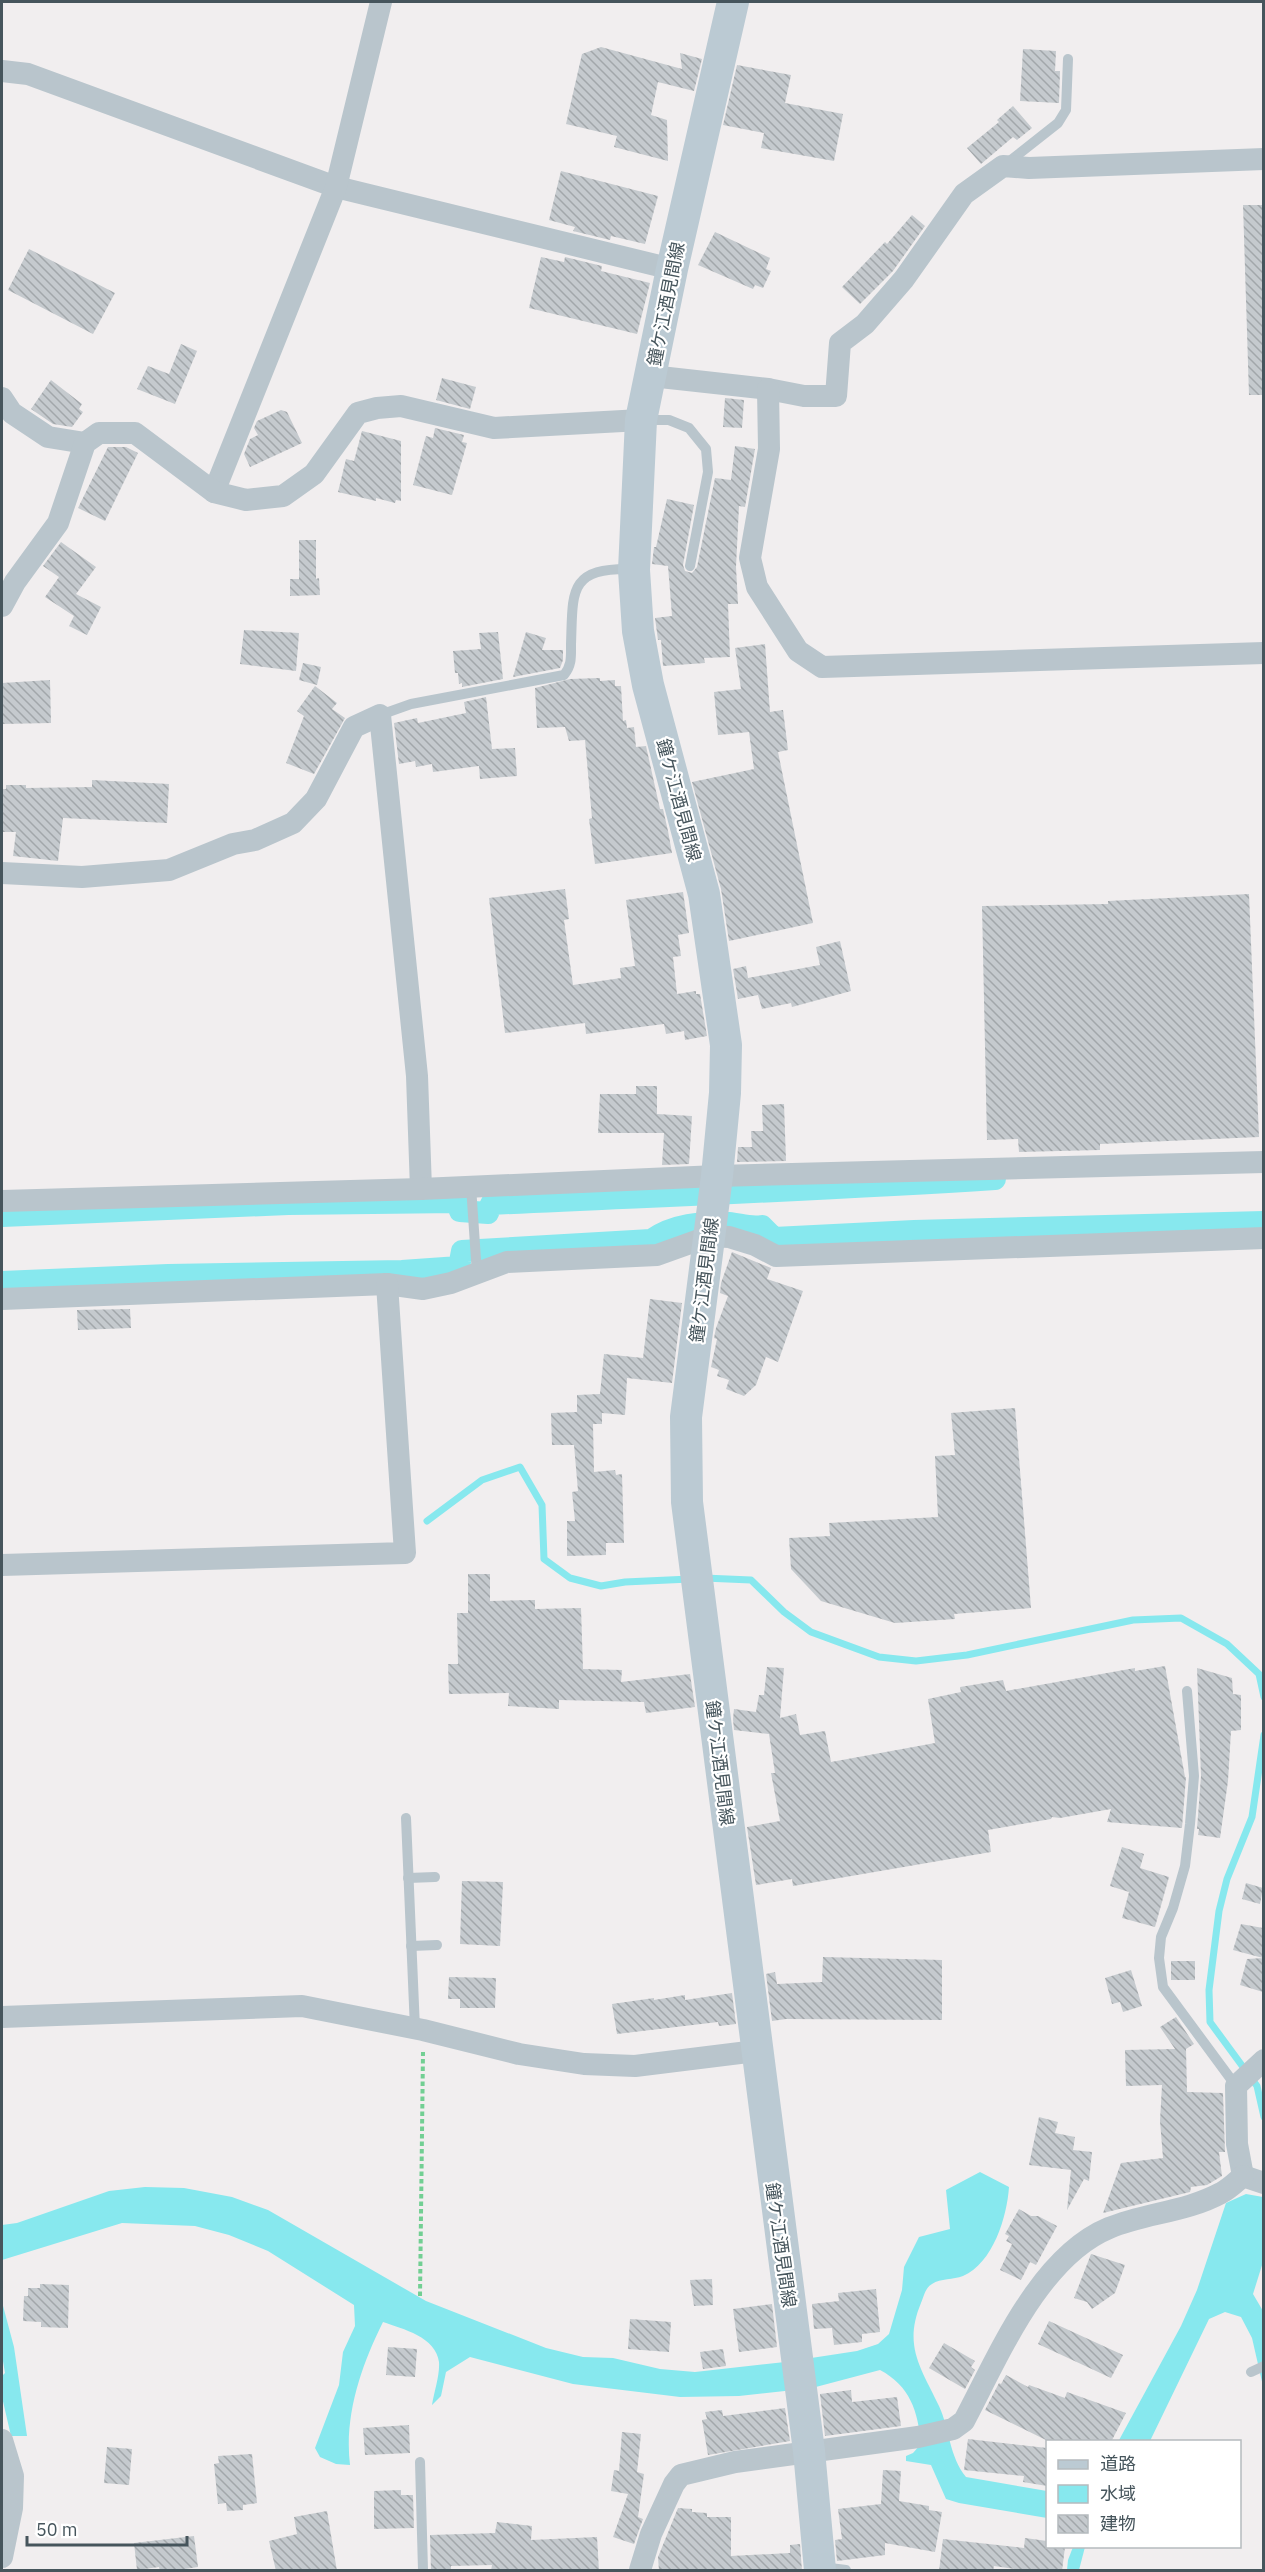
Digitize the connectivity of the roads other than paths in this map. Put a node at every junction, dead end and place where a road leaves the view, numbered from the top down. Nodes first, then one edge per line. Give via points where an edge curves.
1 (381, 2) edge
2 (733, 2) edge
3 (1068, 59) dead end
4 (2, 71) edge
5 (1263, 159) edge
6 (1003, 166) junction
7 (336, 187) junction
8 (672, 269) junction
9 (651, 376) junction
10 (768, 389) junction
11 (2, 398) edge
12 (641, 420) junction
13 (85, 443) junction
14 (214, 492) junction
15 (690, 566) dead end
16 (634, 570) junction
17 (2, 606) edge
18 (1263, 653) edge
19 (380, 715) junction
20 (2, 873) edge
21 (1263, 1162) edge
22 (717, 1181) junction
23 (471, 1186) junction
24 (421, 1189) junction
25 (2, 1201) edge
26 (710, 1233) junction
27 (1263, 1238) edge
28 (477, 1274) junction
29 (387, 1284) junction
30 (2, 1299) edge
31 (2, 1565) edge
32 (1187, 1691) dead end
33 (405, 1818) dead end
34 (435, 1877) dead end
35 (408, 1878) junction
36 (437, 1945) dead end
37 (411, 1946) junction
38 (2, 2017) edge
39 (419, 2030) junction
40 (756, 2051) junction
41 (1263, 2060) edge
42 (1236, 2086) junction
43 (1253, 2180) edge
44 (1263, 2366) edge
45 (1251, 2372) dead end
46 (2, 2440) edge
47 (809, 2451) junction
48 (420, 2462) dead end
49 (2, 2557) edge
50 (829, 2569) edge
51 (423, 2571) edge
52 (640, 2571) edge

1 - 7 street
2 - 8 main road, 鐘ケ江酒見間線
3 - 6 lane via 1066,110 1058,123
4 - 7 street via 28,74
5 - 6 street
6 - 10 street via 964,194 904,279 865,324 840,343 836,396 804,396
7 - 8 street
7 - 14 street
8 - 9 main road, 鐘ケ江酒見間線
9 - 10 street
9 - 12 main road, 鐘ケ江酒見間線
10 - 18 street via 769,449 750,558 757,586 798,651 822,667
11 - 13 street via 12,413 48,437
12 - 14 street via 494,428 401,406 377,408 358,413 314,474 283,496 246,500
12 - 15 lane via 669,420 689,428 706,449 708,472
12 - 16 main road, 鐘ケ江酒見間線
13 - 14 street via 99,433 135,433
13 - 17 street via 58,523
16 - 19 lane via 608,569 591,573 579,582 572,602 571,666 564,675 411,704
16 - 22 main road, 鐘ケ江酒見間線 via 638,631 648,685 704,894 726,1045
19 - 20 street via 354,727 316,799 293,824 255,840 233,844 169,870 82,877
19 - 24 street via 417,1076
21 - 22 street
22 - 23 street
22 - 26 main road, 鐘ケ江酒見間線
23 - 24 street
23 - 28 lane
24 - 25 street
26 - 27 street via 755,1245 776,1256
26 - 28 street via 657,1255 507,1262
26 - 40 main road, 鐘ケ江酒見間線 via 686,1417 687,1502
28 - 29 street via 423,1289
29 - 30 street
29 - 31 street via 405,1553
32 - 42 lane via 1194,1776 1190,1824 1185,1866 1161,1937 1159,1958 1163,1987
33 - 35 lane
34 - 35 lane
35 - 37 lane
36 - 37 lane
37 - 39 lane
38 - 39 street via 302,2006
39 - 40 street via 519,2054 584,2064 635,2066
40 - 47 main road, 鐘ケ江酒見間線
41 - 42 street
42 - 43 street via 1237,2144
43 - 47 street via 1184,2208 1110,2228 1082,2241 1048,2274 964,2421 918,2437
44 - 45 lane
46 - 49 street via 13,2476 12,2508
47 - 50 main road, 鐘ケ江酒見間線
47 - 52 street via 681,2475 651,2534
48 - 51 lane

